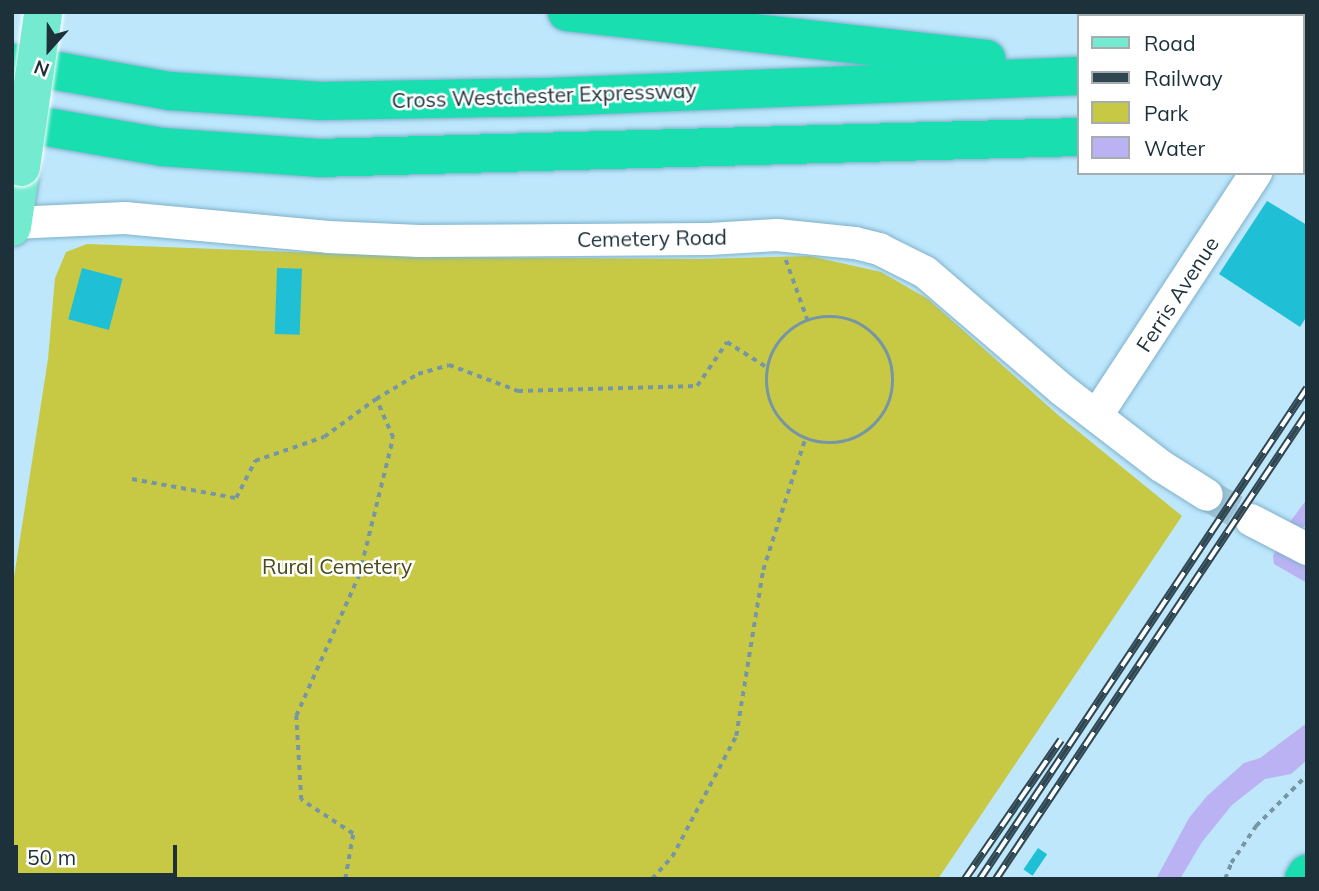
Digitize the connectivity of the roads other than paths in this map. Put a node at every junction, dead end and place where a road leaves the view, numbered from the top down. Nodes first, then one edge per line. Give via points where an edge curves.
1 (567, 12) edge
2 (44, 13) edge
3 (12, 63) edge
4 (1078, 67) edge
5 (1078, 76) edge
6 (12, 121) edge
7 (1078, 137) edge
8 (1255, 175) edge
9 (12, 224) edge
10 (1097, 415) junction
11 (1207, 495) tunnel mouth
12 (1261, 526) tunnel mouth
13 (1307, 549) edge

1 - 4 highway
2 - 9 main road, bridge
3 - 5 highway, Cross Westchester Expressway via 181,93 335,101
6 - 7 highway via 162,147 317,158
8 - 10 street, Ferris Avenue
9 - 10 street, Cemetery Road via 125,218 420,241 777,235 855,243 879,249 925,272
10 - 11 street, Cemetery Road via 1161,466
12 - 13 street

